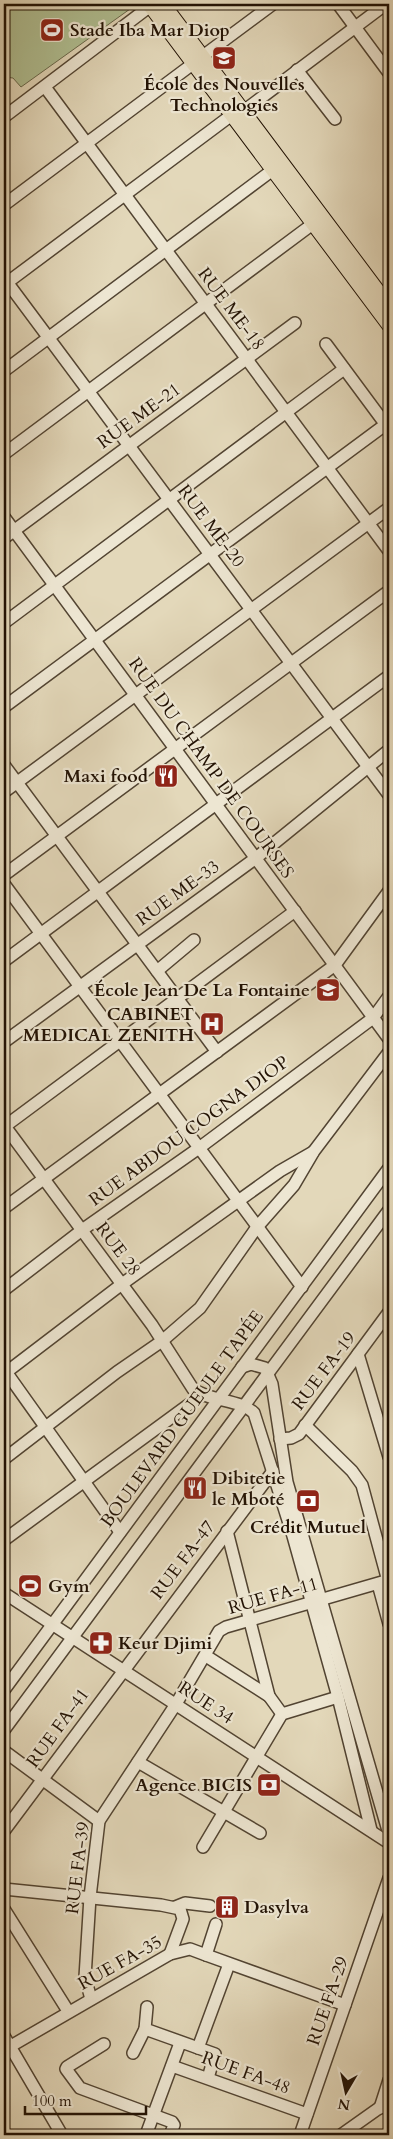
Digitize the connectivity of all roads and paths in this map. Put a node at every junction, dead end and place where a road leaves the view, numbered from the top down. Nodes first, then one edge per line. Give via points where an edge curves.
1 (154, 4) edge
2 (273, 4) edge
3 (338, 4) edge
4 (386, 4) edge
5 (354, 26) junction
6 (198, 59) junction
7 (297, 70) junction
8 (389, 73) edge
9 (45, 87) junction
10 (239, 112) junction
11 (4, 117) edge
12 (335, 119) dead end
13 (86, 144) junction
14 (274, 169) junction
15 (125, 195) junction
16 (4, 205) edge
17 (314, 224) junction
18 (166, 251) junction
19 (5, 282) edge
20 (205, 303) junction
21 (389, 306) edge
22 (295, 323) dead end
23 (389, 325) edge
24 (48, 338) junction
25 (326, 344) dead end
26 (246, 359) junction
27 (344, 369) junction
28 (4, 371) edge
29 (89, 392) junction
30 (286, 412) junction
31 (388, 425) edge
32 (129, 446) junction
33 (4, 454) edge
34 (327, 468) junction
35 (169, 500) junction
36 (389, 508) edge
37 (4, 517) edge
38 (369, 523) junction
39 (14, 530) junction
40 (4, 538) edge
41 (389, 551) edge
42 (210, 555) junction
43 (54, 585) junction
44 (389, 591) edge
45 (251, 610) junction
46 (4, 623) edge
47 (95, 640) junction
48 (291, 663) junction
49 (389, 676) edge
50 (135, 695) junction
51 (4, 707) edge
52 (332, 718) junction
53 (175, 749) junction
54 (389, 750) edge
55 (4, 765) edge
56 (369, 768) junction
57 (17, 782) junction
58 (4, 792) edge
59 (389, 795) edge
60 (216, 804) junction
61 (57, 836) junction
62 (256, 858) junction
63 (4, 875) edge
64 (4, 884) edge
65 (98, 891) junction
66 (389, 891) edge
67 (295, 911) junction
68 (40, 934) junction
69 (194, 940) dead end
70 (137, 944) junction
71 (4, 961) edge
72 (335, 965) junction
73 (157, 971) junction
74 (80, 987) junction
75 (389, 996) edge
76 (177, 998) junction
77 (374, 1018) junction
78 (389, 1039) edge
79 (119, 1040) junction
80 (4, 1042) edge
81 (217, 1052) junction
82 (389, 1052) edge
83 (159, 1095) junction
84 (4, 1126) edge
85 (199, 1148) junction
86 (314, 1152) junction
87 (389, 1168) edge
88 (280, 1171) junction
89 (44, 1179) junction
90 (294, 1185) junction
91 (239, 1202) junction
92 (4, 1208) edge
93 (389, 1210) edge
94 (257, 1227) junction
95 (82, 1230) junction
96 (122, 1284) junction
97 (302, 1287) junction
98 (4, 1290) edge
99 (389, 1312) edge
100 (162, 1341) junction
101 (358, 1354) junction
102 (242, 1367) junction
103 (4, 1372) edge
104 (269, 1372) junction
105 (202, 1396) junction
106 (218, 1399) junction
107 (244, 1406) junction
108 (305, 1425) junction
109 (45, 1427) junction
110 (280, 1439) junction
111 (389, 1457) edge
112 (4, 1459) edge
113 (272, 1471) junction
114 (84, 1482) junction
115 (227, 1531) junction
116 (120, 1532) junction
117 (4, 1540) edge
118 (385, 1582) edge
119 (4, 1594) edge
120 (316, 1602) junction
121 (251, 1620) junction
122 (389, 1624) edge
123 (52, 1625) junction
124 (73, 1639) junction
125 (206, 1656) junction
126 (122, 1670) junction
127 (4, 1690) edge
128 (269, 1696) junction
129 (338, 1697) junction
130 (176, 1704) junction
131 (282, 1714) junction
132 (4, 1730) edge
133 (4, 1751) edge
134 (257, 1756) junction
135 (138, 1762) junction
136 (42, 1780) junction
137 (224, 1811) junction
138 (387, 1814) edge
139 (99, 1821) junction
140 (370, 1825) junction
141 (4, 1831) edge
142 (260, 1833) dead end
143 (389, 1834) edge
144 (389, 1843) edge
145 (203, 1847) dead end
146 (389, 1878) edge
147 (4, 1889) edge
148 (90, 1897) junction
149 (210, 1906) dead end
150 (175, 1907) junction
151 (4, 1909) edge
152 (216, 1924) dead end
153 (170, 1954) junction
154 (206, 1954) junction
155 (229, 1964) junction
156 (91, 1999) junction
157 (345, 2005) junction
158 (146, 2007) dead end
159 (68, 2011) junction
160 (145, 2029) junction
161 (4, 2036) edge
162 (180, 2043) junction
163 (104, 2044) dead end
164 (7, 2048) edge
165 (198, 2048) junction
166 (133, 2054) dead end
167 (172, 2066) junction
168 (208, 2078) junction
169 (389, 2080) edge
170 (384, 2105) edge
171 (154, 2114) junction
172 (307, 2114) junction
173 (62, 2135) edge
174 (146, 2135) edge
175 (170, 2135) edge
176 (300, 2135) edge
177 (342, 2135) edge

1 - 6 main road
1 - 9 street
2 - 6 street
3 - 5 street
4 - 5 street
5 - 7 street
5 - 8 street
6 - 10 main road
6 - 13 street
7 - 10 street
7 - 12 street
9 - 11 street
9 - 13 street, RUE ME-18
10 - 14 main road
10 - 15 street
10 - 21 main road
13 - 15 street, RUE ME-18
13 - 16 street
14 - 17 main road
14 - 18 street
15 - 18 street, RUE ME-18
15 - 19 street
17 - 20 street
17 - 23 main road
18 - 20 street, RUE ME-18
18 - 24 street
19 - 24 street, RUE ME-20
20 - 26 street, RUE ME-18
20 - 29 street
22 - 26 street, RUE ME-21
24 - 28 street
24 - 29 street, RUE ME-20
25 - 27 street
26 - 30 street, RUE ME-18
26 - 32 street, RUE ME-21
27 - 30 street
27 - 31 street
29 - 32 street, RUE ME-20
29 - 33 street
30 - 34 street, RUE ME-18
30 - 35 street
31 - 34 street
32 - 35 street, RUE ME-20
32 - 39 street, RUE ME-21
34 - 38 street, RUE ME-18
34 - 42 street
35 - 42 street, RUE ME-20
35 - 43 street
36 - 38 street
37 - 39 street, RUE DU CHAMP DE COURSES
38 - 41 street, RUE ME-18
38 - 45 street
39 - 40 street, RUE ME-21
39 - 43 street, RUE DU CHAMP DE COURSES
42 - 45 street, RUE ME-20
42 - 47 street
43 - 46 street
43 - 47 street, RUE DU CHAMP DE COURSES
44 - 48 street
45 - 48 street, RUE ME-20
45 - 50 street
47 - 50 street, RUE DU CHAMP DE COURSES
47 - 51 street
48 - 52 street, RUE ME-20
48 - 53 street
49 - 52 street
50 - 53 street, RUE DU CHAMP DE COURSES
50 - 57 street
52 - 56 street, RUE ME-20
52 - 60 street
53 - 60 street, RUE DU CHAMP DE COURSES
53 - 61 street
54 - 56 street, RUE ME-33
55 - 57 street
56 - 59 street, RUE ME-20
56 - 62 street, RUE ME-33
57 - 58 street
57 - 61 street
60 - 62 street, RUE DU CHAMP DE COURSES
60 - 65 street
61 - 63 street
61 - 65 street
62 - 67 street, RUE DU CHAMP DE COURSES
62 - 70 street, RUE ME-33
64 - 68 street
65 - 68 street
65 - 70 street
66 - 72 street
67 - 72 street, RUE DU CHAMP DE COURSES
67 - 76 street
68 - 71 street
68 - 74 street
69 - 73 street
70 - 73 street
70 - 74 street, RUE ME-33
72 - 77 street, RUE DU CHAMP DE COURSES
72 - 81 street
73 - 76 street
74 - 79 street
74 - 80 street, RUE ME-33
75 - 77 street, RUE ABDOU COGNA DIOP
76 - 79 street
76 - 81 street
77 - 78 street, RUE DU CHAMP DE COURSES
77 - 85 street, RUE ABDOU COGNA DIOP
79 - 83 street
79 - 84 street
81 - 83 street
82 - 86 street
83 - 85 street
83 - 89 street
84 - 89 street, RUE 28
85 - 91 street
85 - 95 street, RUE ABDOU COGNA DIOP
86 - 88 street
86 - 90 street
87 - 97 street, BOULEVARD GUEULE TAPÉE
88 - 90 street
88 - 91 street
89 - 92 street
89 - 95 street, RUE 28
90 - 94 street
91 - 94 street
91 - 96 street
93 - 104 street
94 - 97 street
94 - 100 street via 200,1308
95 - 96 street, RUE 28
95 - 98 street, RUE ABDOU COGNA DIOP
96 - 100 street, RUE 28
96 - 103 street
97 - 102 street, BOULEVARD GUEULE TAPÉE
99 - 101 street, RUE FA-19
100 - 105 street, RUE 28 via 193,1389
100 - 109 street
101 - 108 street, RUE FA-19
101 - 111 street
102 - 104 street via 258,1365
102 - 106 street, BOULEVARD GUEULE TAPÉE
103 - 109 street
104 - 107 street
104 - 110 street
105 - 106 street
105 - 114 street
106 - 107 street
106 - 116 street, BOULEVARD GUEULE TAPÉE
107 - 113 street via 250,1408 257,1418
107 - 124 street
108 - 110 street, RUE FA-19 via 296,1436
108 - 118 street via 362,1485
109 - 112 street
109 - 114 street
110 - 120 street
113 - 115 street, RUE FA-47
113 - 120 street
114 - 116 street
114 - 117 street
115 - 121 street
115 - 126 street, RUE FA-47
116 - 123 street, BOULEVARD GUEULE TAPÉE
118 - 120 street, RUE FA-11
118 - 122 street
119 - 123 street, RUE 34
120 - 121 street, RUE FA-11
120 - 129 street
120 - 138 street
121 - 125 street, RUE FA-11 via 219,1631
121 - 128 street
123 - 124 street, RUE 34
123 - 127 street, BOULEVARD GUEULE TAPÉE
124 - 126 street, RUE 34
124 - 132 street
125 - 128 street
125 - 130 street, RUE FA-11
126 - 130 street, RUE 34
126 - 136 street, RUE FA-41
128 - 131 street
129 - 131 street
129 - 140 street
130 - 134 street, RUE 34
130 - 135 street, RUE FA-39
131 - 134 street
133 - 136 street
134 - 137 street
134 - 140 street, RUE 34
135 - 137 street
135 - 139 street, RUE FA-39
136 - 139 street
136 - 141 street, RUE FA-41
137 - 142 street
137 - 145 street
138 - 140 street
138 - 143 street
139 - 148 street, RUE FA-39
140 - 144 street, RUE 34
146 - 157 street, RUE FA-29
147 - 148 street
148 - 150 street
148 - 156 street, RUE FA-39 via 86,1977
149 - 150 street via 186,1903
150 - 153 street via 182,1911 183,1919
151 - 159 street
152 - 154 street
153 - 154 street, RUE FA-35 via 190,1949
153 - 156 street, RUE FA-35
154 - 155 street, RUE FA-35
155 - 157 street, RUE FA-35
155 - 165 street
156 - 159 street, RUE FA-35
157 - 172 street, RUE FA-29
158 - 160 street
159 - 164 street, RUE FA-35
160 - 162 street
160 - 166 street
161 - 164 street
162 - 165 street
162 - 167 street
163 - 171 street via 67,2067 75,2083 89,2092
164 - 173 street
165 - 168 street via 215,2056
167 - 168 street, RUE FA-48
167 - 171 street
168 - 172 street, RUE FA-48
169 - 170 street
170 - 177 street
171 - 174 street
171 - 175 street via 173,2122
172 - 176 street, RUE FA-29

